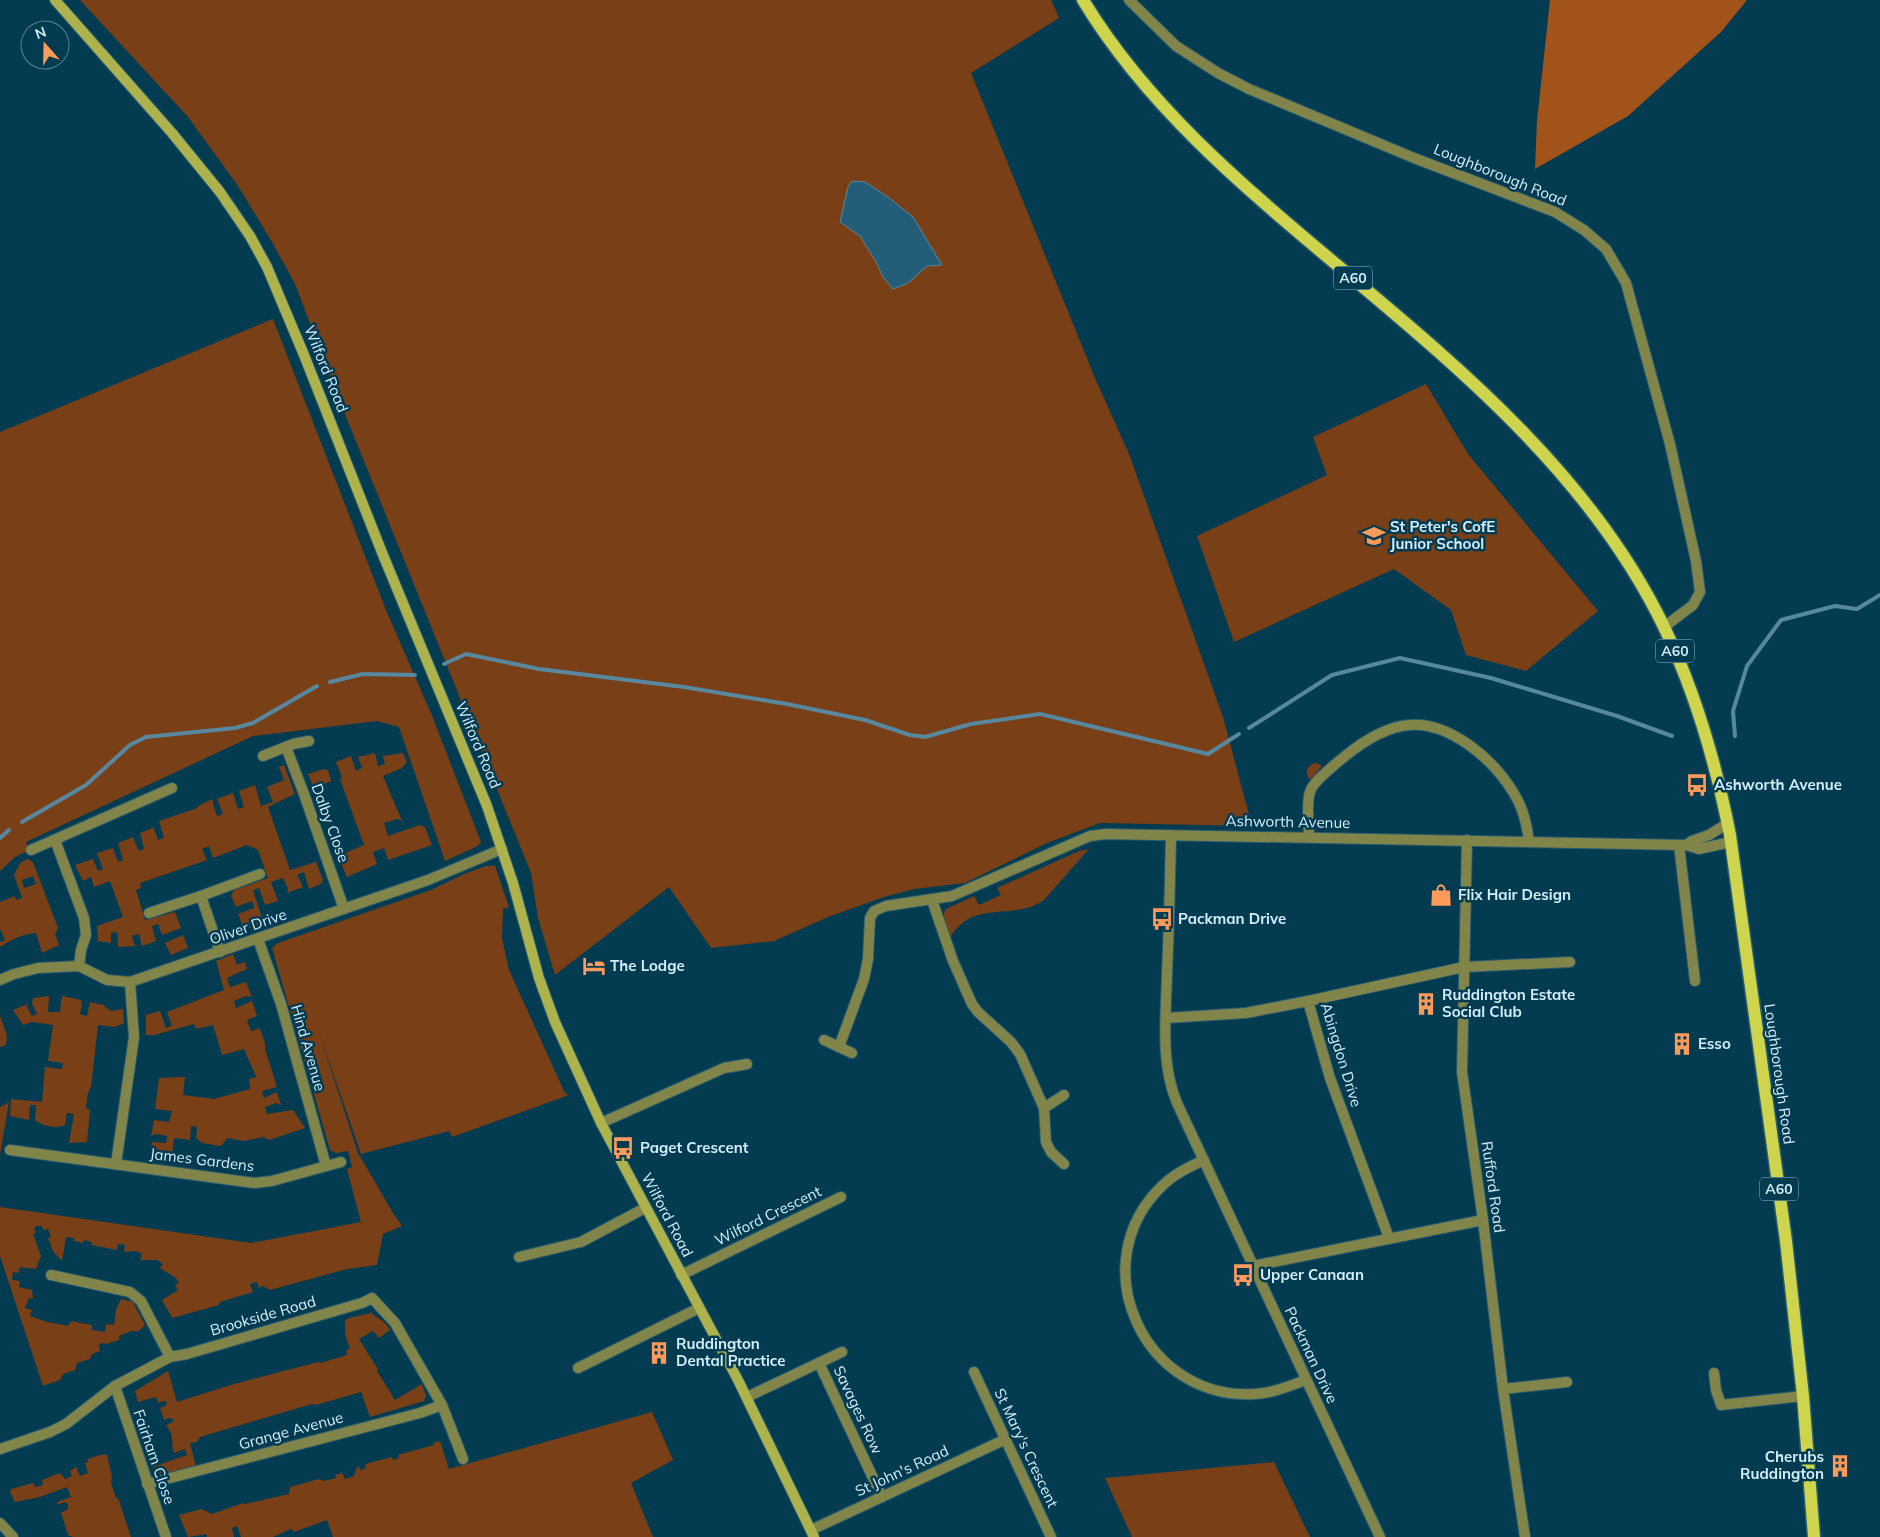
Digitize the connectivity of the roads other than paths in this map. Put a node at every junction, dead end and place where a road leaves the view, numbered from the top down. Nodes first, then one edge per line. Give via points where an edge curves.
1 (55, 0) edge
2 (1083, 0) edge
3 (1129, 0) edge
4 (1664, 627) junction
5 (309, 741) dead end
6 (286, 747) junction
7 (263, 756) dead end
8 (172, 788) dead end
9 (1728, 823) junction
10 (1171, 836) junction
11 (1309, 837) junction
12 (55, 840) junction
13 (1467, 840) junction
14 (1529, 842) junction
15 (1731, 842) junction
16 (1682, 845) junction
17 (502, 849) junction
18 (31, 850) dead end
19 (260, 874) dead end
20 (201, 896) junction
21 (932, 900) junction
22 (344, 909) junction
23 (149, 913) dead end
24 (258, 939) junction
25 (220, 952) junction
26 (1570, 962) dead end
27 (79, 966) junction
28 (1464, 966) junction
29 (0, 980) edge
30 (1695, 981) dead end
31 (130, 982) junction
32 (1308, 1001) junction
33 (1166, 1018) junction
34 (824, 1040) dead end
35 (839, 1046) junction
36 (852, 1053) dead end
37 (747, 1064) dead end
38 (1064, 1095) dead end
39 (1044, 1108) junction
40 (601, 1123) junction
41 (10, 1150) dead end
42 (1204, 1160) junction
43 (341, 1162) dead end
44 (116, 1164) junction
45 (1064, 1164) dead end
46 (326, 1166) junction
47 (841, 1197) dead end
48 (646, 1208) junction
49 (1482, 1220) junction
50 (1390, 1238) junction
51 (519, 1257) dead end
52 (1253, 1266) junction
53 (682, 1274) junction
54 (51, 1275) dead end
55 (699, 1308) junction
56 (842, 1352) dead end
57 (170, 1357) junction
58 (819, 1363) junction
59 (578, 1368) dead end
60 (974, 1372) dead end
61 (1714, 1372) dead end
62 (1306, 1380) junction
63 (1566, 1382) dead end
64 (115, 1386) junction
65 (1503, 1389) junction
66 (1803, 1396) junction
67 (747, 1397) junction
68 (442, 1405) junction
69 (1006, 1439) junction
70 (0, 1449) edge
71 (463, 1459) dead end
72 (147, 1484) junction
73 (882, 1497) junction
74 (0, 1523) edge
75 (813, 1534) edge
76 (13, 1537) edge
77 (166, 1537) edge
78 (1051, 1537) edge
79 (1380, 1537) edge
80 (1525, 1537) edge
81 (1814, 1537) edge

1 - 17 main road, Wilford Road via 220,192 268,267
2 - 4 main road, Loughborough Road / A60 via 1150,91 1193,138 1253,195 1424,338 1524,432 1570,482 1608,534
3 - 4 street, Loughborough Road via 1176,46 1218,73 1414,158 1555,212 1606,249 1626,283 1670,444 1696,561 1700,592 1686,612
4 - 9 main road, Loughborough Road / A60 via 1682,666 1702,726 1718,776
5 - 6 street
6 - 7 street
6 - 22 street, Dalby Close
8 - 12 street
9 - 15 main road, Loughborough Road / A60
9 - 16 street, Ashworth Avenue via 1709,835
10 - 11 street, Ashworth Avenue
10 - 21 street, Ashworth Avenue via 1090,836 968,890
10 - 33 street, Packman Drive
11 - 13 street, Ashworth Avenue
11 - 14 street via 1309,793 1321,778 1368,741 1396,728 1418,725 1450,734 1484,757 1516,798 1527,825
12 - 18 street
12 - 27 street via 84,918 86,935
13 - 14 street, Ashworth Avenue
13 - 28 street, Rufford Road
14 - 16 street, Ashworth Avenue
15 - 16 street, Ashworth Avenue via 1699,849
15 - 66 main road, Loughborough Road / A60 via 1786,1241
16 - 30 street
17 - 22 street, Oliver Drive via 428,880
17 - 40 main road, Wilford Road via 549,1008
19 - 20 street
20 - 23 street
20 - 25 street
21 - 35 street, Ashworth Avenue via 886,906 874,911 870,918 864,979
21 - 39 street via 950,956 975,1008 1018,1050
22 - 24 street, Oliver Drive
24 - 25 street, Oliver Drive
24 - 46 street, Hind Avenue via 281,1004
25 - 31 street, Oliver Drive
26 - 28 street, Abingdon Drive
27 - 29 street, Oliver Drive via 38,968
27 - 31 street, Oliver Drive via 108,980
28 - 32 street, Abingdon Drive
28 - 49 street, Rufford Road via 1462,1072
31 - 44 street via 134,1037
32 - 33 street via 1246,1013
32 - 50 street, Abingdon Drive via 1330,1078
33 - 42 street, Packman Drive via 1170,1084
34 - 35 street
35 - 36 street
37 - 40 street via 724,1068
38 - 39 street
39 - 45 street via 1046,1142
40 - 48 main road, Wilford Road
41 - 44 street, James Gardens
42 - 52 street, Packman Drive
42 - 62 street via 1163,1185 1145,1207 1134,1228 1125,1273 1128,1300 1138,1326 1162,1360 1178,1374 1200,1385 1253,1394 1272,1392
43 - 46 street, James Gardens
44 - 46 street, James Gardens via 254,1183
47 - 53 street, Wilford Crescent
48 - 51 street via 581,1242
48 - 53 main road, Wilford Road
49 - 50 street
49 - 65 street, Rufford Road
50 - 52 street
52 - 62 street, Packman Drive
53 - 55 main road, Wilford Road
54 - 57 street via 136,1296
55 - 59 street
55 - 67 main road, Wilford Road
56 - 58 street
57 - 64 street, Brookside Road
57 - 68 street, Brookside Road via 372,1298 395,1323
58 - 67 street
58 - 73 street, Savages Row
60 - 69 street, St Mary's Crescent
61 - 66 street via 1721,1405
62 - 79 street, Packman Drive
63 - 65 street
64 - 70 street, Brookside Road via 66,1424
64 - 72 street, Fairham Close
65 - 80 street, Rufford Road
66 - 81 main road, Loughborough Road / A60
67 - 75 main road, Wilford Road
68 - 71 street, Brookside Road
68 - 72 street, Grange Avenue
69 - 73 street, St John's Road
69 - 78 street, St Mary's Crescent
72 - 77 street, Fairham Close
73 - 75 street, St John's Road
74 - 76 street

